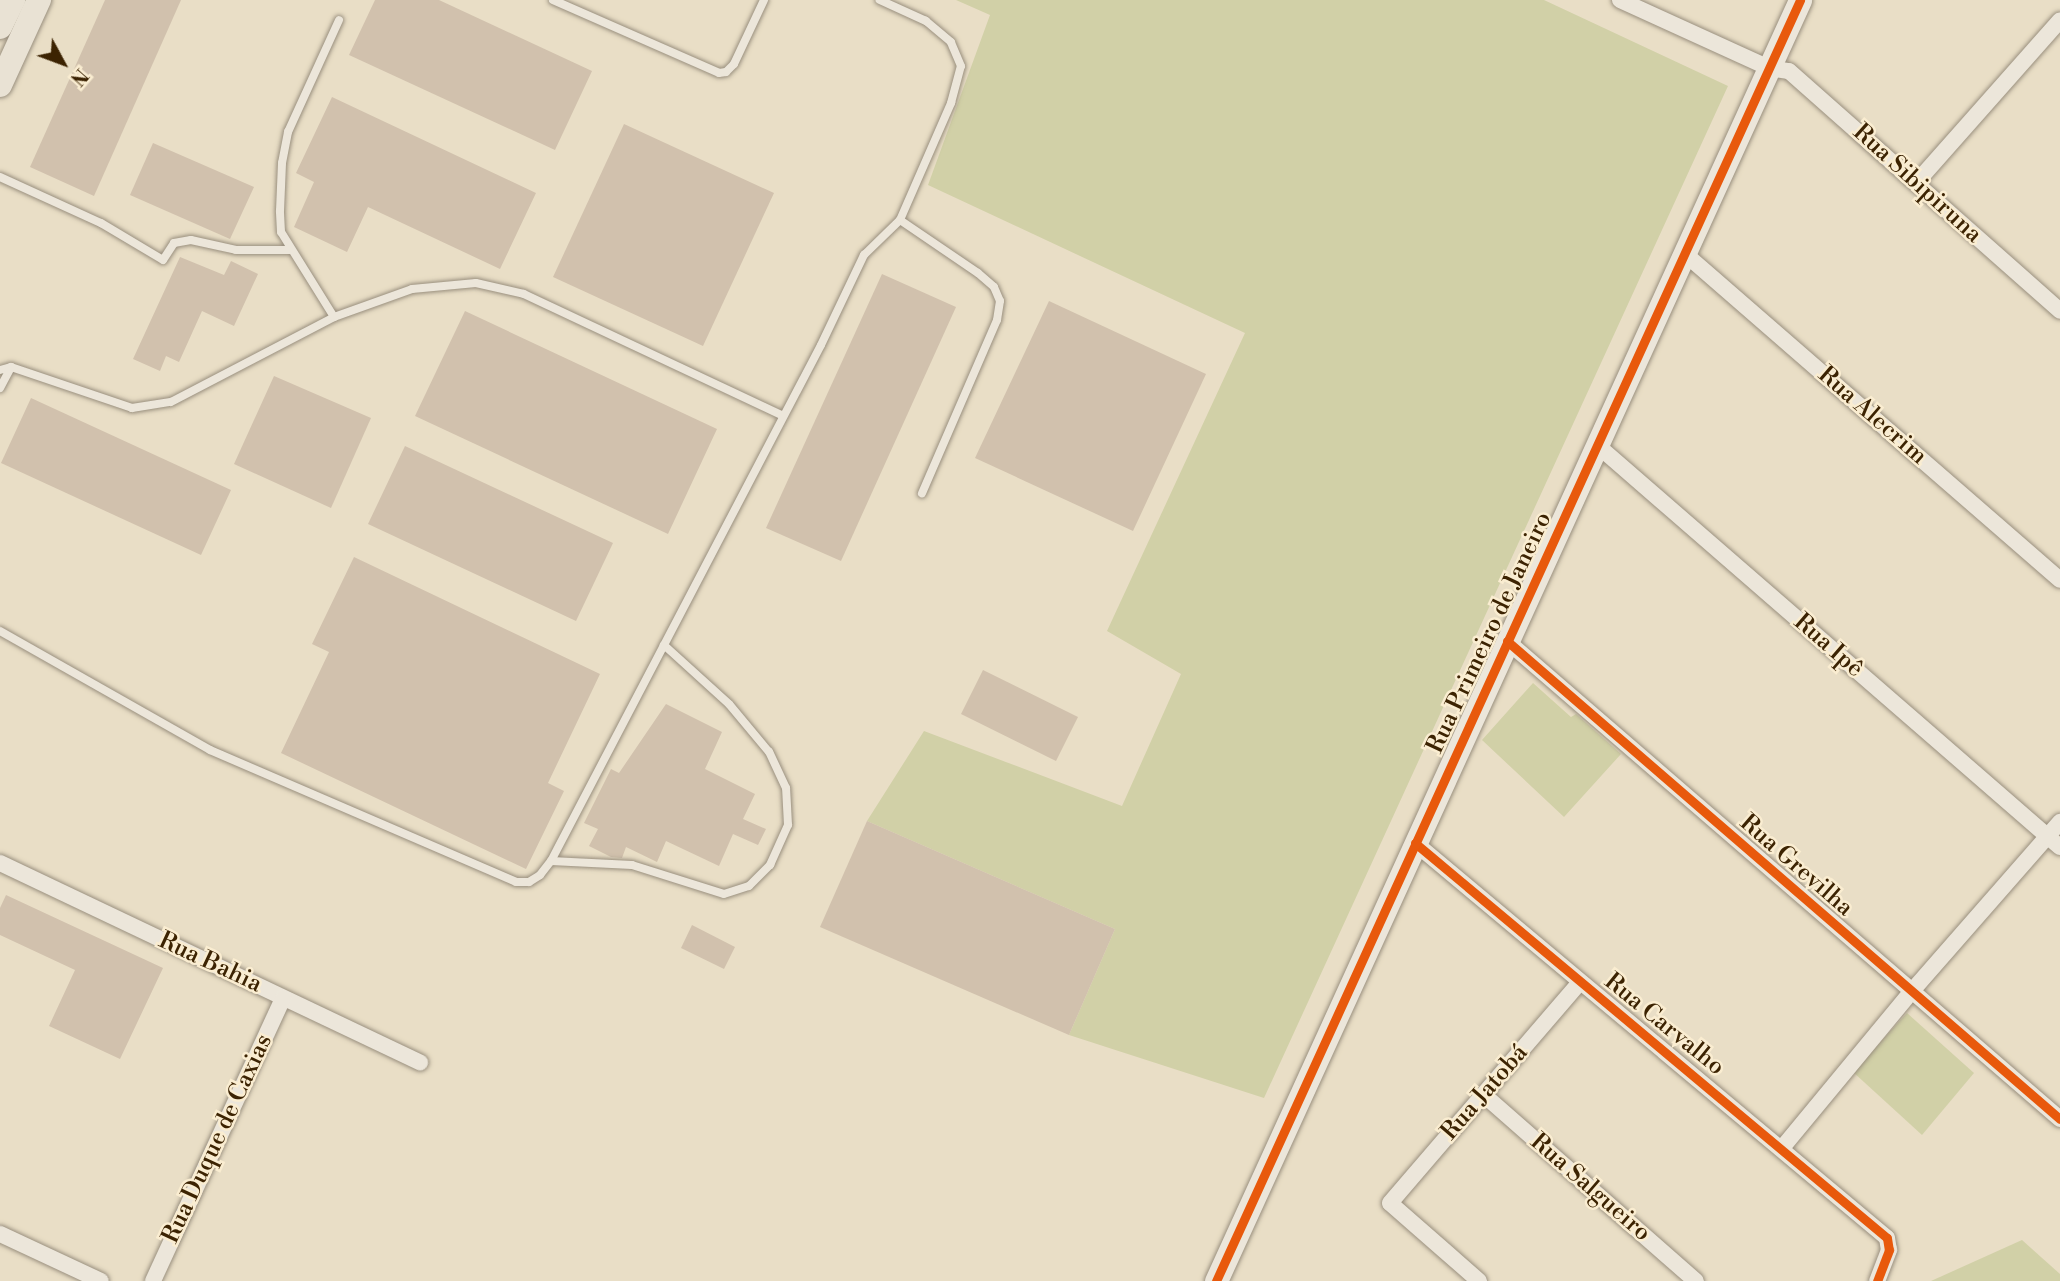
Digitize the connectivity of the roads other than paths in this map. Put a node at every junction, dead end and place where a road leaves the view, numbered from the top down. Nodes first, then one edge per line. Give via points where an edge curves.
1 (13, 0) edge
2 (39, 0) edge
3 (553, 0) edge
4 (764, 0) edge
5 (880, 0) edge
6 (1620, 0) edge
7 (1800, 0) edge
8 (339, 20) dead end
9 (2060, 20) edge
10 (0, 27) edge
11 (1769, 68) junction
12 (0, 83) edge
13 (0, 177) edge
14 (1916, 183) junction
15 (900, 220) junction
16 (290, 250) junction
17 (1684, 253) junction
18 (2060, 311) edge
19 (334, 317) junction
20 (11, 367) junction
21 (0, 370) edge
22 (0, 388) edge
23 (783, 416) junction
24 (1597, 445) junction
25 (922, 494) dead end
26 (2060, 580) edge
27 (0, 631) edge
28 (1507, 641) junction
29 (664, 645) junction
30 (2060, 822) edge
31 (2054, 842) edge
32 (1415, 843) junction
33 (551, 861) junction
34 (0, 864) edge
35 (1580, 982) junction
36 (1912, 991) junction
37 (283, 998) junction
38 (420, 1062) dead end
39 (1484, 1095) junction
40 (2060, 1119) edge
41 (1782, 1148) junction
42 (0, 1234) edge
43 (101, 1281) edge
44 (153, 1281) edge
45 (1216, 1281) edge
46 (1479, 1281) edge
47 (1696, 1281) edge
48 (1877, 1281) edge

1 - 10 main road
2 - 12 main road
3 - 4 lane via 719,73 734,64
5 - 15 lane via 926,21 951,42 961,66 951,103
6 - 11 street, Rua Sibipiruna
7 - 11 street, Rua Primeiro de Janeiro
8 - 16 lane via 288,132 280,211 281,232
9 - 14 street
11 - 14 street, Rua Sibipiruna via 1788,71
11 - 17 street, Rua Primeiro de Janeiro
13 - 16 lane via 100,223 163,260 174,243 191,240 236,250
14 - 18 street, Rua Sibipiruna
15 - 23 lane via 864,255
15 - 25 lane via 978,272 994,287 1000,301 997,320
16 - 19 lane
17 - 24 street, Rua Primeiro de Janeiro
17 - 26 street, Rua Alecrim
19 - 20 lane via 171,402 132,408
19 - 23 lane via 412,289 476,283 524,294
20 - 21 lane
20 - 22 lane
23 - 29 lane
24 - 28 street, Rua Primeiro de Janeiro
24 - 31 street, Rua Ipê
27 - 33 lane via 210,750 516,882 529,883
28 - 32 street, Rua Primeiro de Janeiro
28 - 36 street, Rua Grevilha
29 - 33 lane
29 - 33 lane via 729,704 769,752 786,788 788,825 770,865 749,886 724,894 632,865
30 - 31 street
31 - 36 street
32 - 35 street, Rua Carvalho
32 - 45 street, Rua Primeiro de Janeiro
34 - 37 street, Rua Bahia
35 - 39 street, Rua Jatobá
35 - 41 street, Rua Carvalho
36 - 40 street, Rua Grevilha
36 - 41 street
37 - 38 street, Rua Bahia
37 - 44 street, Rua Duque de Caxias
39 - 46 street, Rua Jatobá via 1390,1203
39 - 47 street, Rua Salgueiro
41 - 48 street, Rua Carvalho via 1887,1238 1889,1250
42 - 43 street

